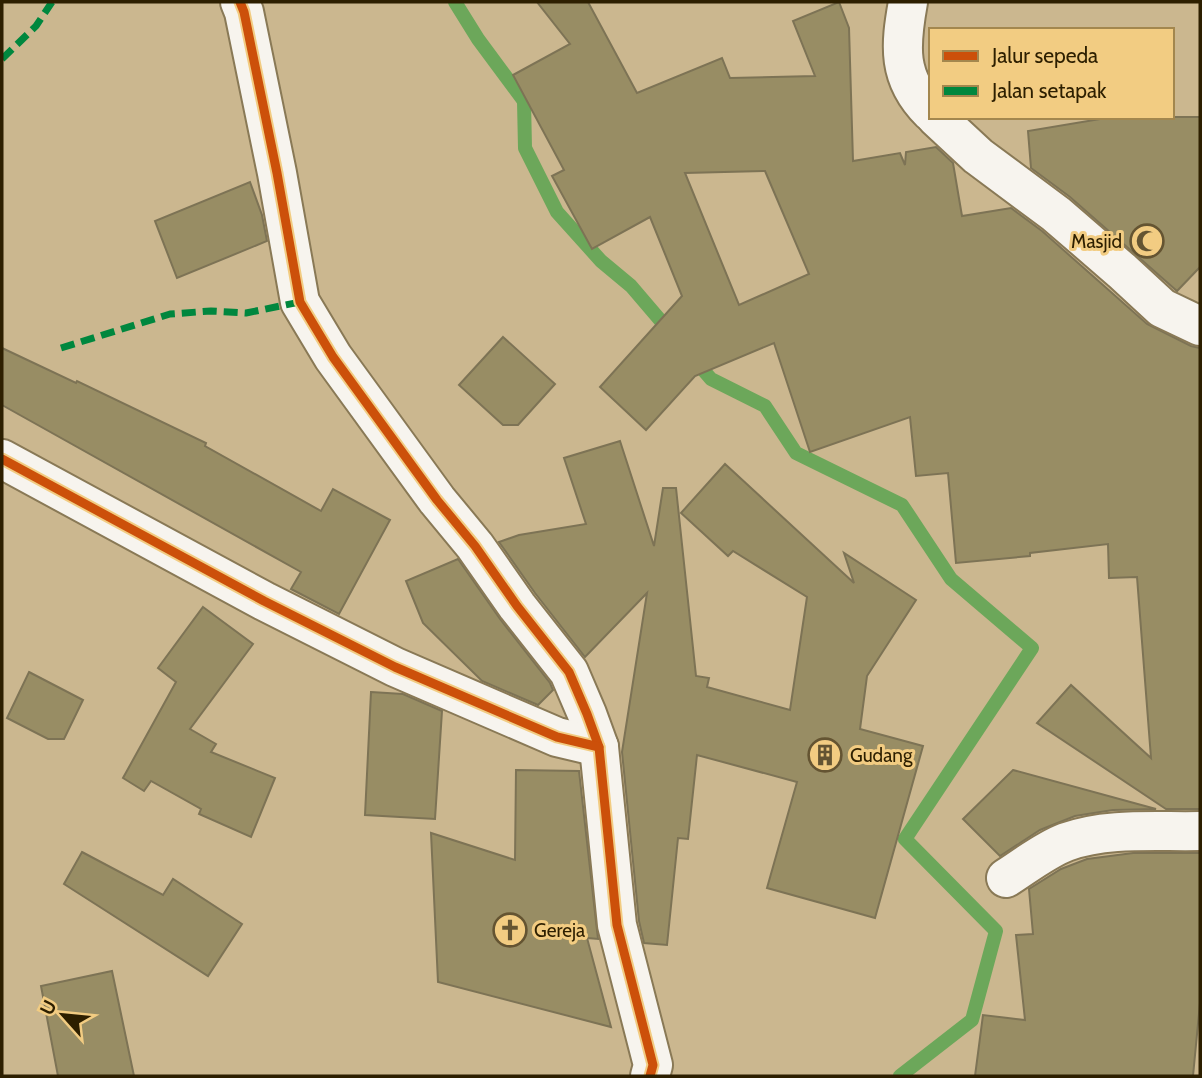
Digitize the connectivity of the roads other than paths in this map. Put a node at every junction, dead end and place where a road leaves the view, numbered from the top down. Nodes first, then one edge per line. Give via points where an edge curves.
1 (240, 2) edge
2 (908, 2) edge
3 (929, 110) edge
4 (938, 119) edge
5 (1200, 326) edge
6 (2, 459) edge
7 (598, 747) junction
8 (1200, 831) edge
9 (1006, 878) dead end
10 (650, 1076) edge

1 - 7 street via 300,302 333,357 436,500 569,672
2 - 3 street via 903,32 907,78
4 - 5 street via 1162,308
6 - 7 street via 395,667 557,737
7 - 10 street via 617,925 653,1065
8 - 9 street via 1106,834 1070,841

